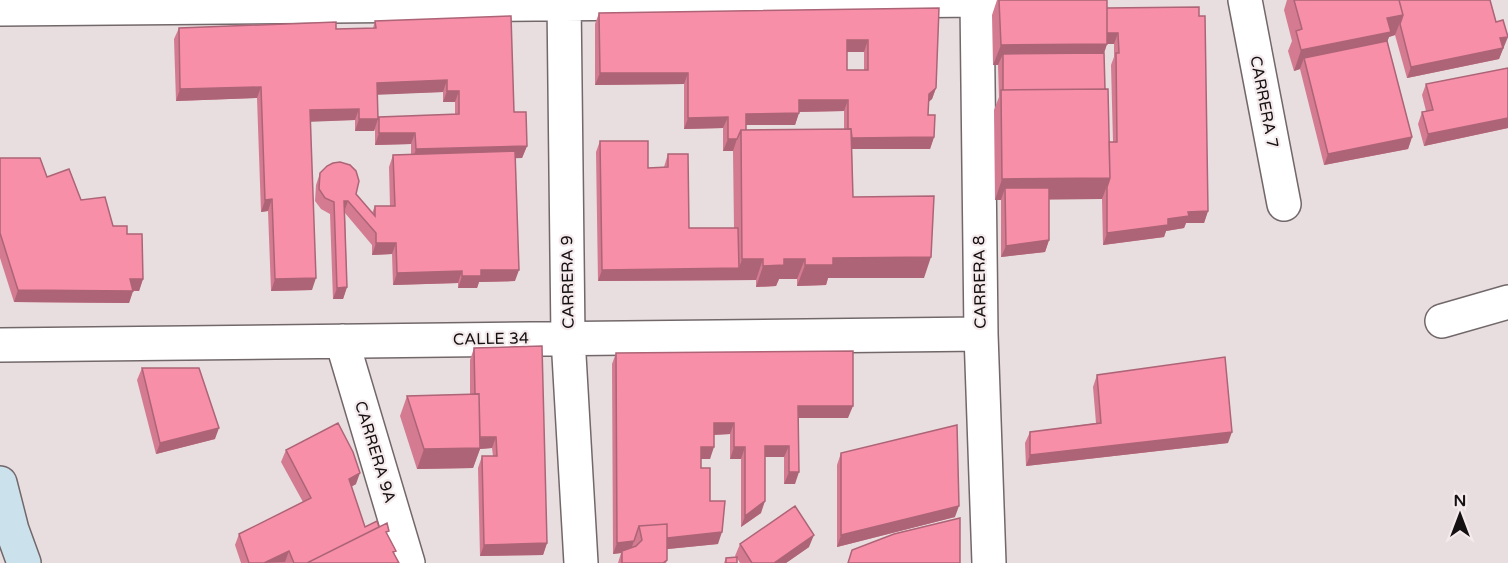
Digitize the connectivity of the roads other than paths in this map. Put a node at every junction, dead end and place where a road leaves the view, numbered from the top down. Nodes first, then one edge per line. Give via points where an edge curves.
1 (977, 0) edge
2 (982, 0) edge
3 (1245, 0) edge
4 (564, 2) edge
5 (0, 9) edge
6 (1284, 204) dead end
7 (1508, 302) edge
8 (1442, 321) dead end
9 (981, 334) junction
10 (568, 338) junction
11 (342, 340) junction
12 (0, 345) edge
13 (0, 483) edge
14 (24, 563) edge
15 (408, 563) edge
16 (581, 563) edge
17 (989, 563) edge

1 - 2 street
1 - 4 street
1 - 9 street, CARRERA 8
3 - 6 street, CARRERA 7
4 - 5 street
4 - 10 street, CARRERA 9
7 - 8 street
9 - 10 street, CALLE 34
9 - 17 street, CARRERA 8
10 - 11 street, CALLE 34
10 - 16 street, CARRERA 9
11 - 12 street, CALLE 34
11 - 15 street, CARRERA 9A
13 - 14 main road

